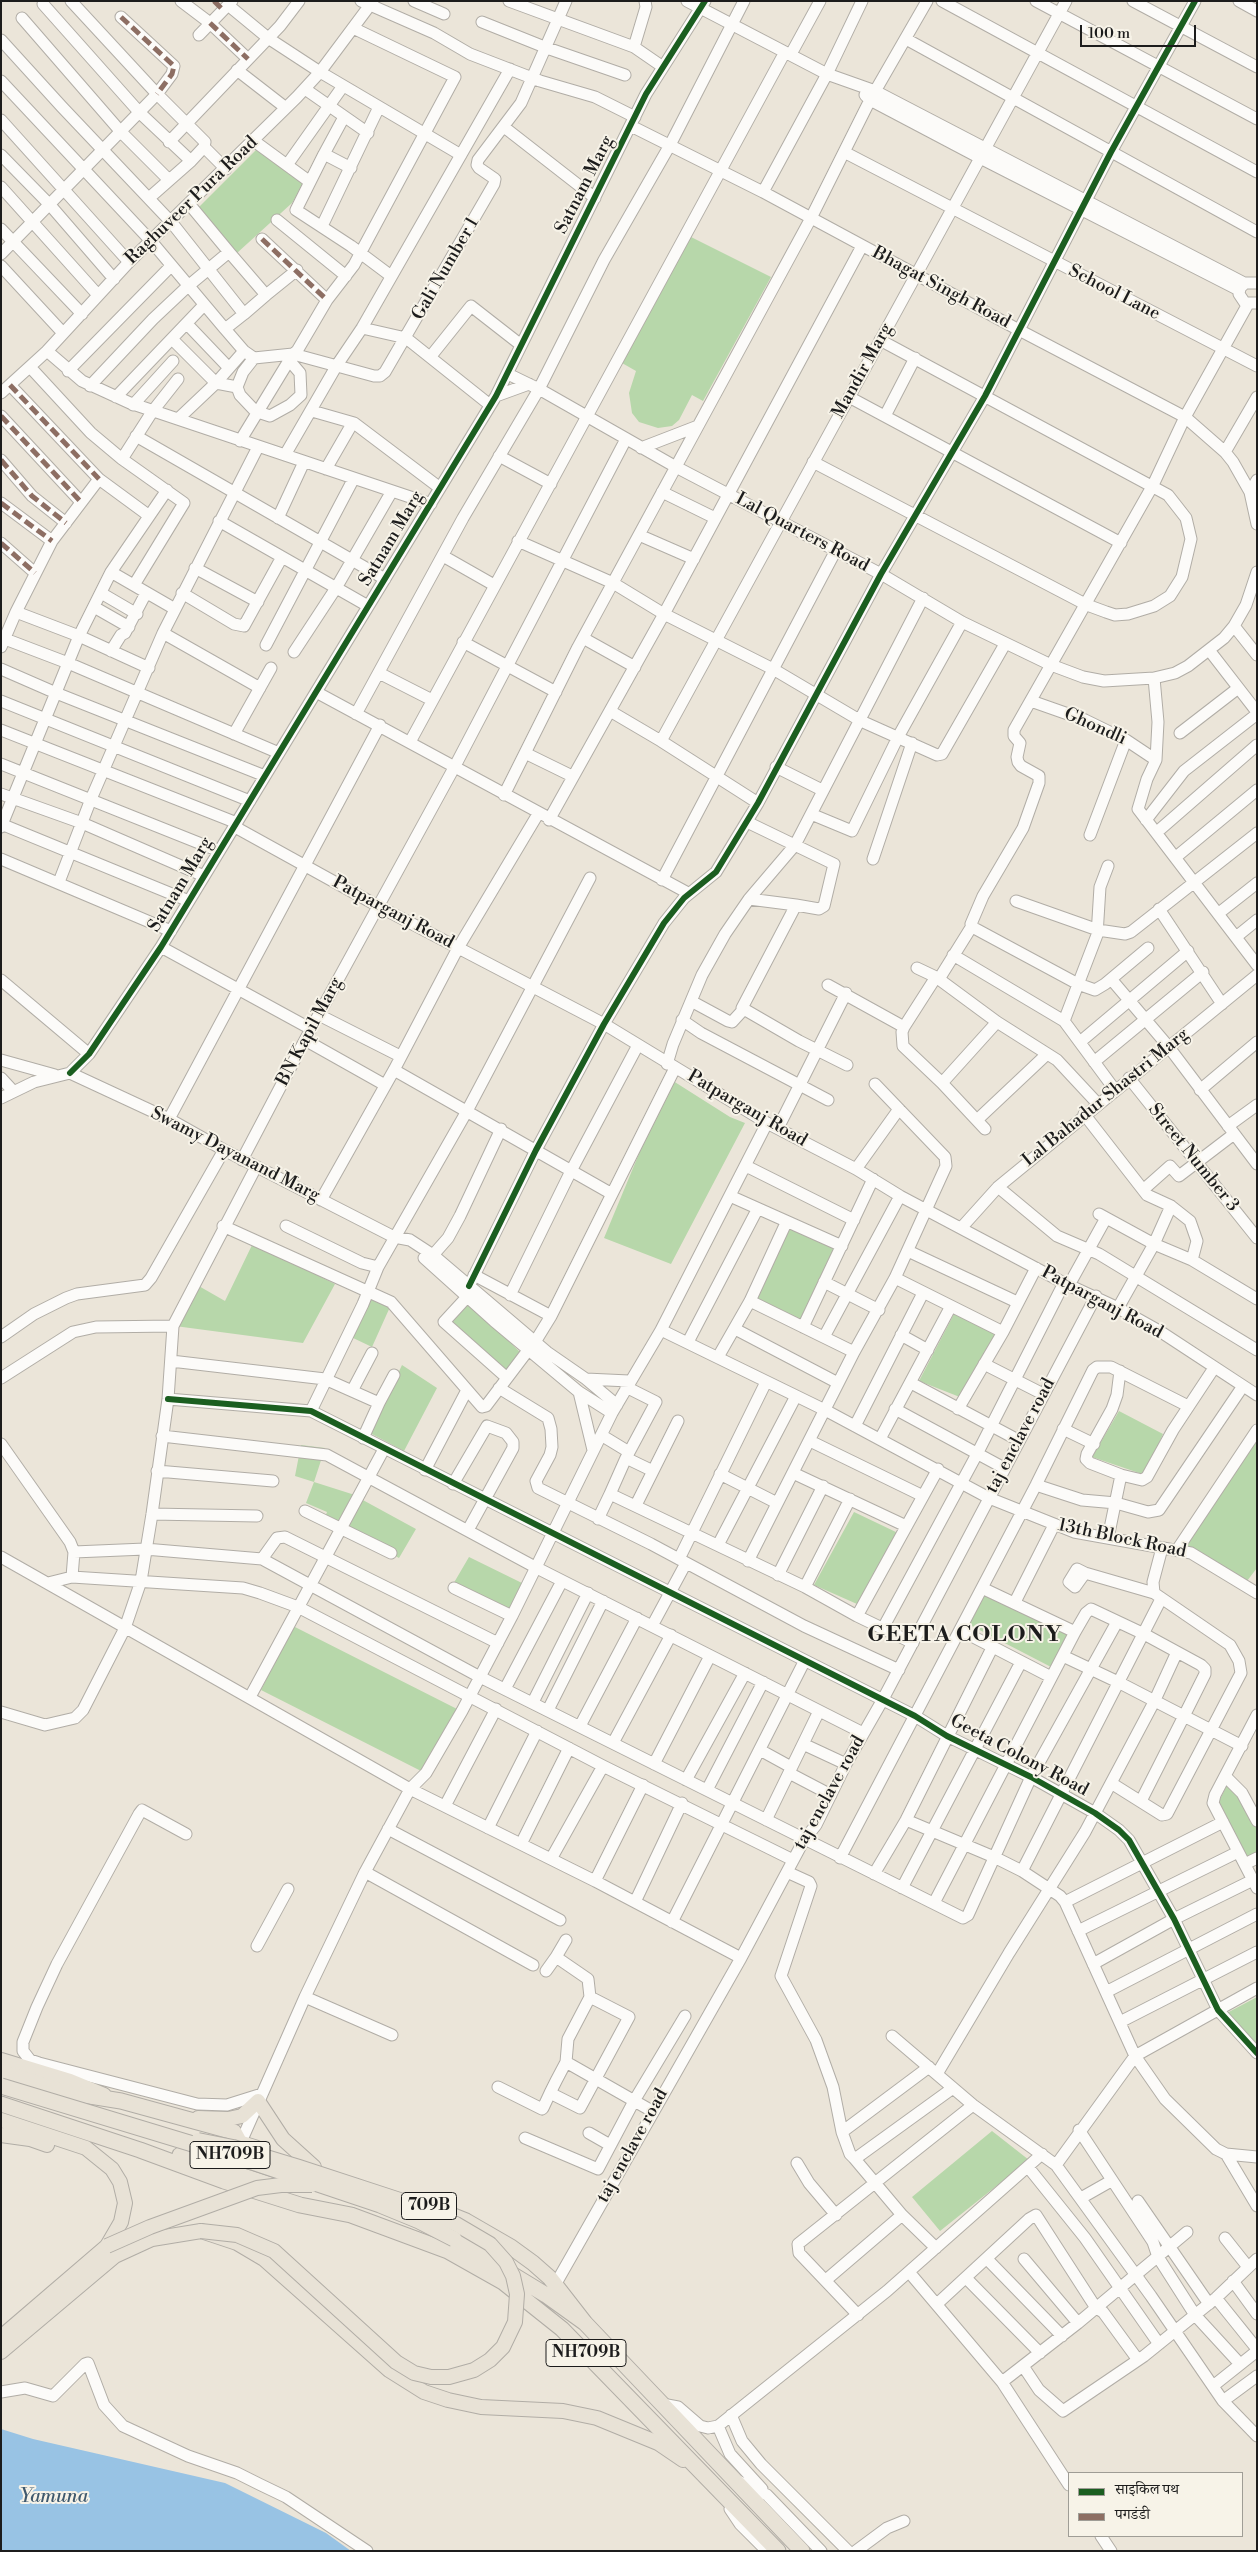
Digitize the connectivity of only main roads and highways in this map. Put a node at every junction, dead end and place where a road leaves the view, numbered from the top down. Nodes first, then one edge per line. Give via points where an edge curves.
1 (1, 2060) edge
2 (1, 2072) edge
3 (1, 2086) edge
4 (121, 2101) junction
5 (1, 2104) edge
6 (167, 2113) junction
7 (1, 2120) edge
8 (153, 2132) junction
9 (1, 2135) edge
10 (107, 2164) junction
11 (314, 2167) junction
12 (320, 2186) junction
13 (201, 2231) junction
14 (107, 2246) junction
15 (585, 2324) junction
16 (1, 2337) edge
17 (1, 2352) edge
18 (709, 2481) junction
19 (778, 2551) edge
20 (802, 2551) edge

1 - 4 main road
2 - 4 highway, 709B via 65,2092
3 - 8 highway, NH709B, bridge
4 - 6 highway, 709B
5 - 18 highway, NH709B via 226,2176 300,2205 351,2215 448,2251 503,2282 562,2329
6 - 11 highway, 709B via 234,2132 240,2143
6 - 11 main road via 228,2119 242,2116 260,2098 283,2139
7 - 10 main road via 86,2148
8 - 12 highway, NH709B, bridge
8 - 13 main road, bridge via 233,2146 403,2201 456,2224 490,2244 506,2262 517,2294 515,2322 503,2347 474,2370 449,2377 414,2373 396,2362 274,2251 237,2235
9 - 10 main road via 30,2140
10 - 14 main road via 120,2182 124,2202 122,2222
11 - 15 highway, 709B via 400,2194 466,2221 511,2246 555,2285
12 - 14 main road, bridge via 257,2188
12 - 15 highway, NH709B, bridge via 380,2205 454,2239 546,2295
13 - 17 main road via 158,2238 115,2256
13 - 18 main road, bridge via 237,2243 264,2259 389,2370 424,2392 481,2407 563,2411 597,2418 670,2450
14 - 16 main road
15 - 20 highway, NH709B via 732,2478 762,2500
18 - 19 highway, NH709B

